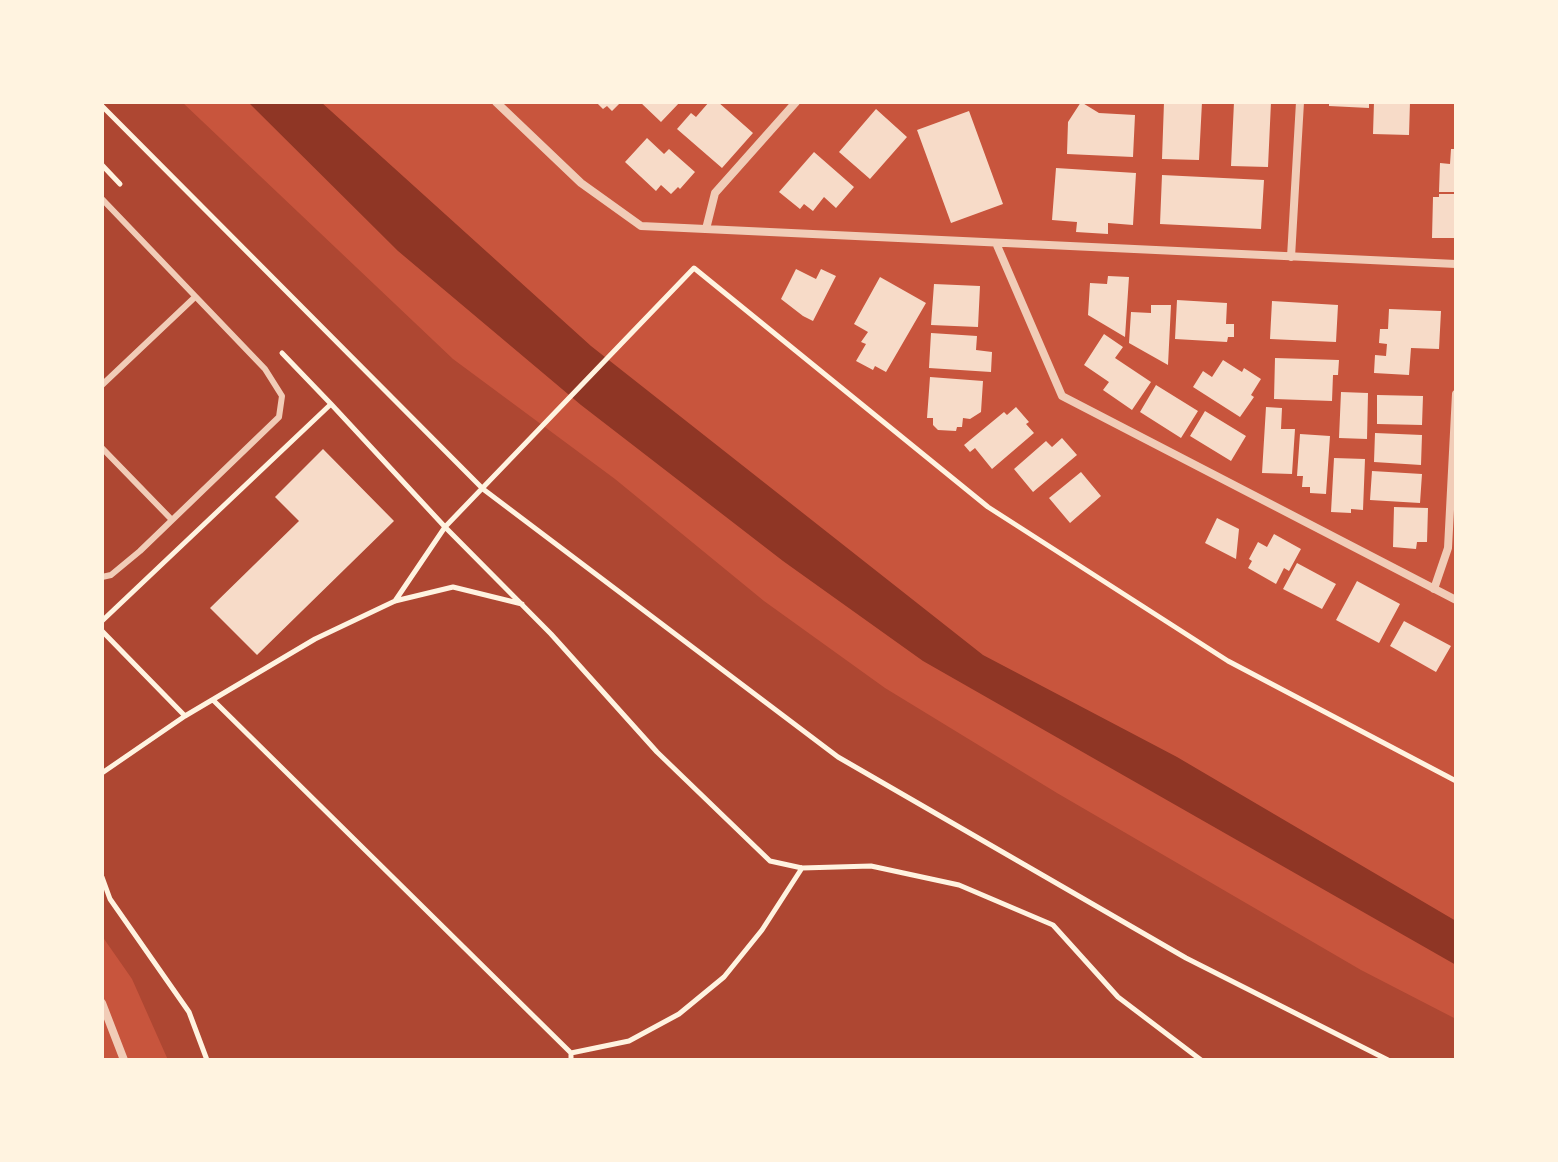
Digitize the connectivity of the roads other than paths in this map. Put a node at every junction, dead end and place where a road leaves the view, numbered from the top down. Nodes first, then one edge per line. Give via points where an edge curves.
1 (496, 102) edge
2 (512, 102) edge
3 (796, 102) edge
4 (1300, 102) edge
5 (504, 110) junction
6 (102, 199) edge
7 (706, 229) junction
8 (996, 243) junction
9 (1291, 257) junction
10 (1456, 264) edge
11 (195, 297) junction
12 (102, 385) edge
13 (1456, 394) edge
14 (102, 448) edge
15 (1454, 481) edge
16 (172, 520) junction
17 (102, 577) edge
18 (1434, 589) junction
19 (1456, 600) edge
20 (102, 1003) edge
21 (124, 1060) edge

1 - 5 street
2 - 5 street
3 - 7 street via 715,193
4 - 9 street
5 - 7 street via 581,183 641,226
6 - 11 lane
7 - 8 street
8 - 9 street
8 - 18 street via 1062,396
9 - 10 street
11 - 12 lane
11 - 16 lane via 265,369 282,396 279,417
13 - 15 street
14 - 16 lane
15 - 18 street via 1448,548
16 - 17 lane via 111,575
18 - 19 street
20 - 21 street

